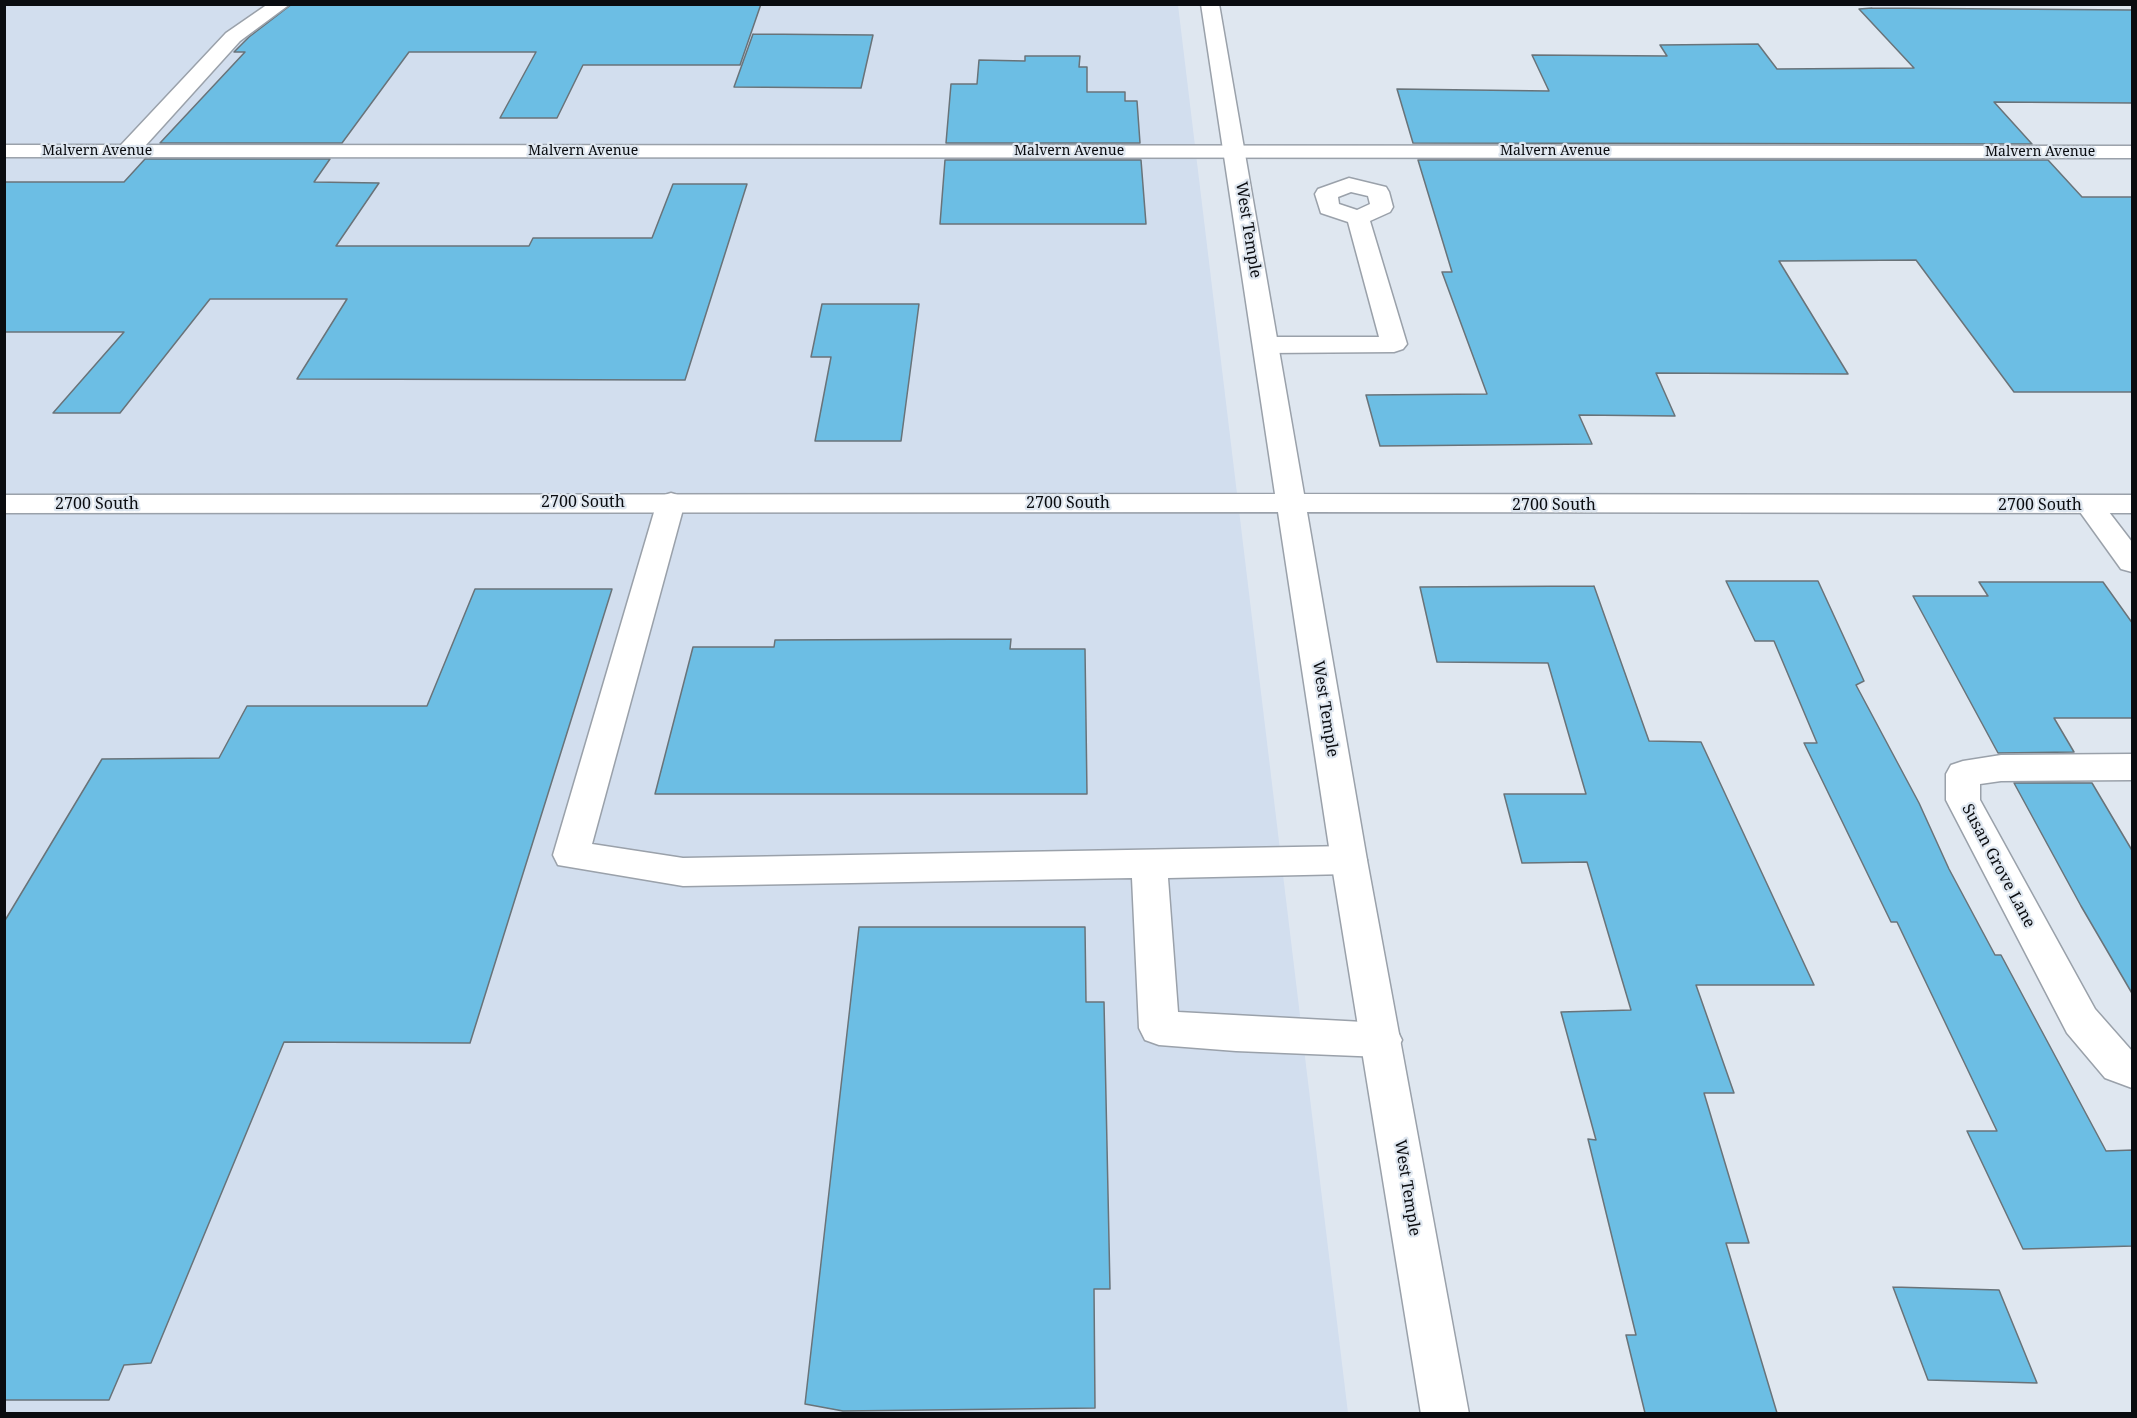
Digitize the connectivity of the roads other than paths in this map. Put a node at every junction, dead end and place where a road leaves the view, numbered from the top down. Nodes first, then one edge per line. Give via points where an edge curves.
1 (281, 4) edge
2 (1210, 4) edge
3 (4, 151) edge
4 (128, 151) junction
5 (1234, 151) junction
6 (2133, 152) edge
7 (1358, 218) dead end
8 (1266, 345) junction
9 (671, 502) junction
10 (4, 504) edge
11 (2133, 504) edge
12 (1293, 505) junction
13 (2089, 505) junction
14 (2133, 562) edge
15 (2133, 768) edge
16 (1349, 860) junction
17 (1149, 865) junction
18 (1382, 1040) junction
19 (2126, 1068) edge
20 (1444, 1413) edge

1 - 4 street via 233,37
2 - 5 street, West Temple
3 - 4 street, Malvern Avenue
4 - 5 street, Malvern Avenue
5 - 6 street, Malvern Avenue
5 - 8 street, West Temple
7 - 8 street via 1394,344
8 - 12 street, West Temple
9 - 10 street, 2700 South
9 - 12 street, 2700 South
9 - 17 street via 571,855 683,872
11 - 13 street, 2700 South
12 - 13 street, 2700 South
12 - 16 street, West Temple
13 - 14 street
15 - 19 street, Susan Grove Lane via 2001,768 1963,774 1963,800 2075,1011
16 - 17 street
16 - 18 street, West Temple
17 - 18 street via 1159,1028
18 - 20 street, West Temple

